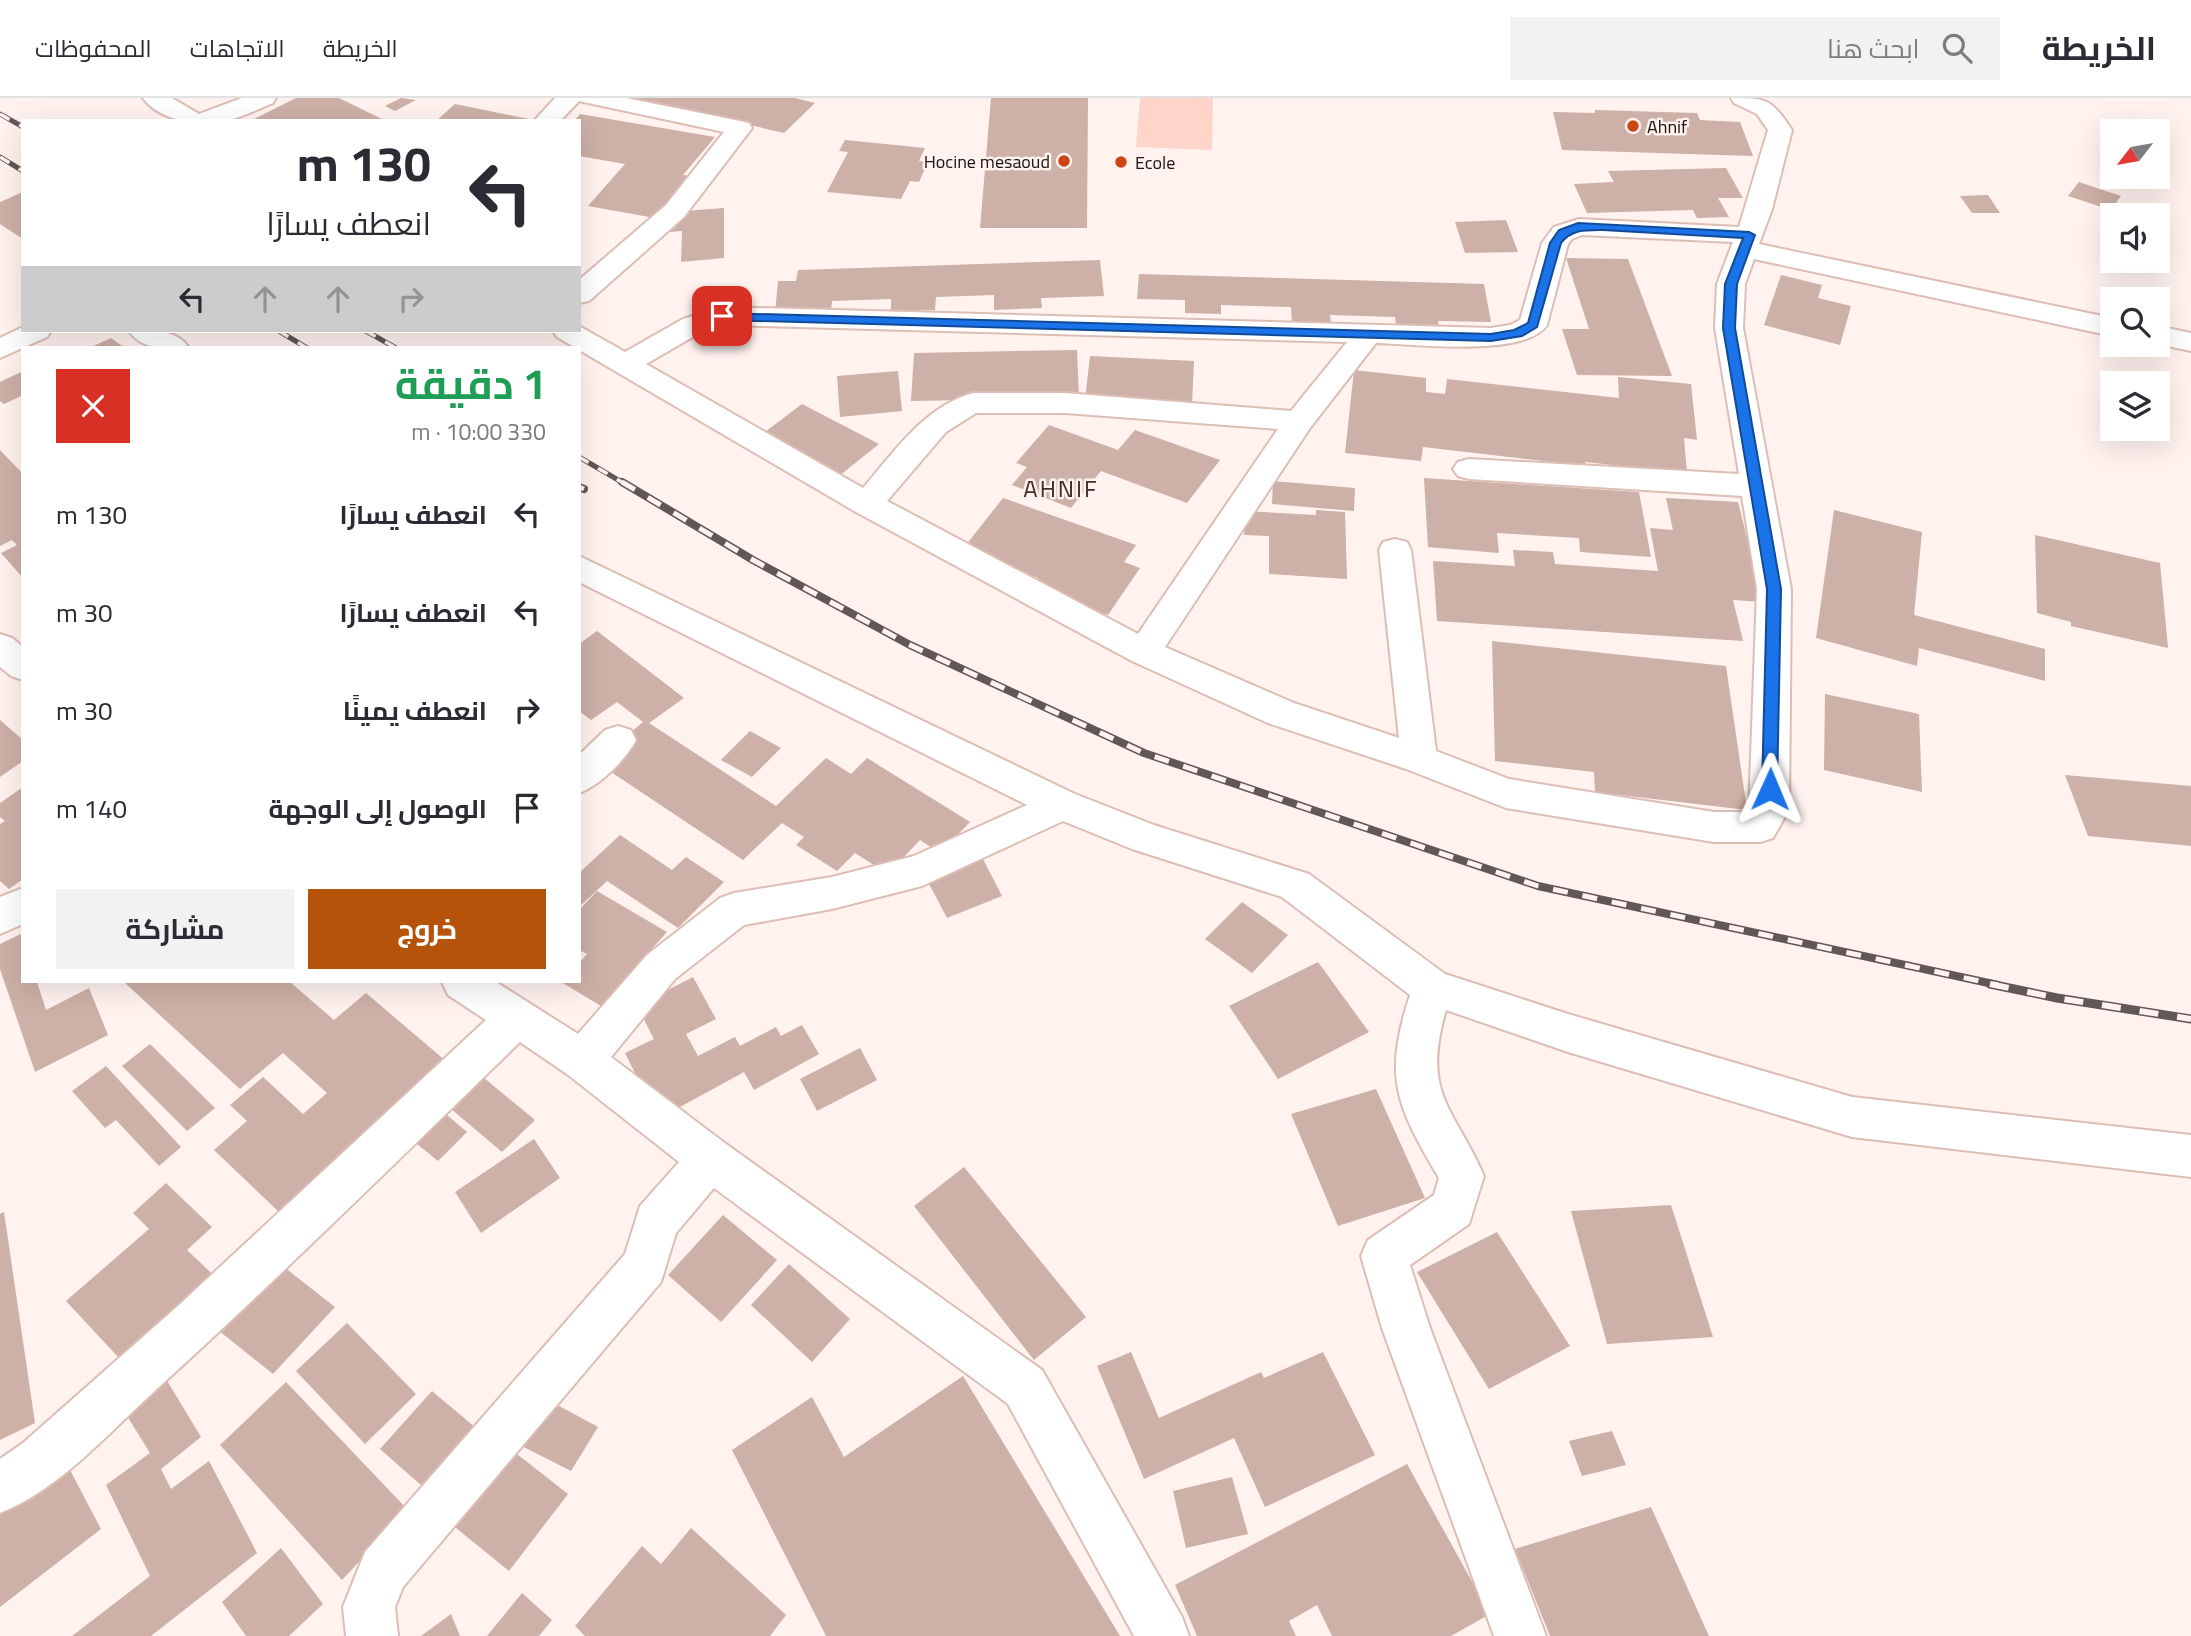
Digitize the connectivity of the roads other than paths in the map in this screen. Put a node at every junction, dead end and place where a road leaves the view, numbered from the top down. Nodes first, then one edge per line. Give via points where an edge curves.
1 (155, 98) edge
2 (264, 98) edge
3 (569, 98) edge
4 (589, 98) edge
5 (1743, 98) edge
6 (191, 119) edge
7 (208, 119) edge
8 (549, 119) edge
9 (1747, 242) junction
10 (581, 293) edge
11 (2100, 324) edge
12 (33, 333) edge
13 (147, 333) edge
14 (571, 333) edge
15 (1368, 334) junction
16 (2170, 338) edge
17 (2191, 342) edge
18 (171, 346) edge
19 (0, 349) edge
20 (625, 364) junction
21 (1299, 421) junction
22 (1469, 469) dead end
23 (1758, 486) junction
24 (867, 504) junction
25 (1395, 550) dead end
26 (581, 569) edge
27 (0, 648) edge
28 (1144, 652) junction
29 (21, 665) edge
30 (618, 740) dead end
31 (1419, 759) junction
32 (581, 776) edge
33 (1062, 805) junction
34 (21, 905) edge
35 (0, 917) edge
36 (464, 983) edge
37 (1432, 988) junction
38 (517, 1018) junction
39 (582, 1059) junction
40 (2191, 1156) edge
41 (710, 1159) junction
42 (0, 1488) edge
43 (372, 1636) edge
44 (1163, 1636) edge
45 (1520, 1636) edge

1 - 6 street
2 - 7 street
3 - 8 street
4 - 10 street via 740,128 675,211
5 - 9 street via 1766,109 1780,130
9 - 11 street
9 - 15 street via 1578,227 1563,233 1555,243 1533,325 1491,337
9 - 23 street via 1731,284 1729,328
12 - 19 street
13 - 18 street
14 - 20 street
15 - 20 street via 722,316 693,325
15 - 21 street
16 - 17 street
20 - 24 street
21 - 24 street via 1065,403 973,403 935,425
21 - 28 street
22 - 23 street
23 - 31 street via 1774,589 1770,810 1760,827 1714,827 1506,793
24 - 28 street
25 - 31 street
26 - 33 street
27 - 29 street
28 - 31 street via 1281,713
30 - 32 street
33 - 37 street via 1145,838 1296,885
33 - 39 street via 922,870 734,911 661,967
34 - 35 street
36 - 38 street
37 - 40 street via 1852,1117
37 - 45 street via 1415,1063 1423,1107 1461,1177 1453,1209 1384,1256 1406,1328
38 - 39 street
38 - 42 street via 196,1322 41,1461
39 - 41 street
41 - 43 street via 656,1222 645,1266 383,1570 369,1607
41 - 44 street via 1025,1387

